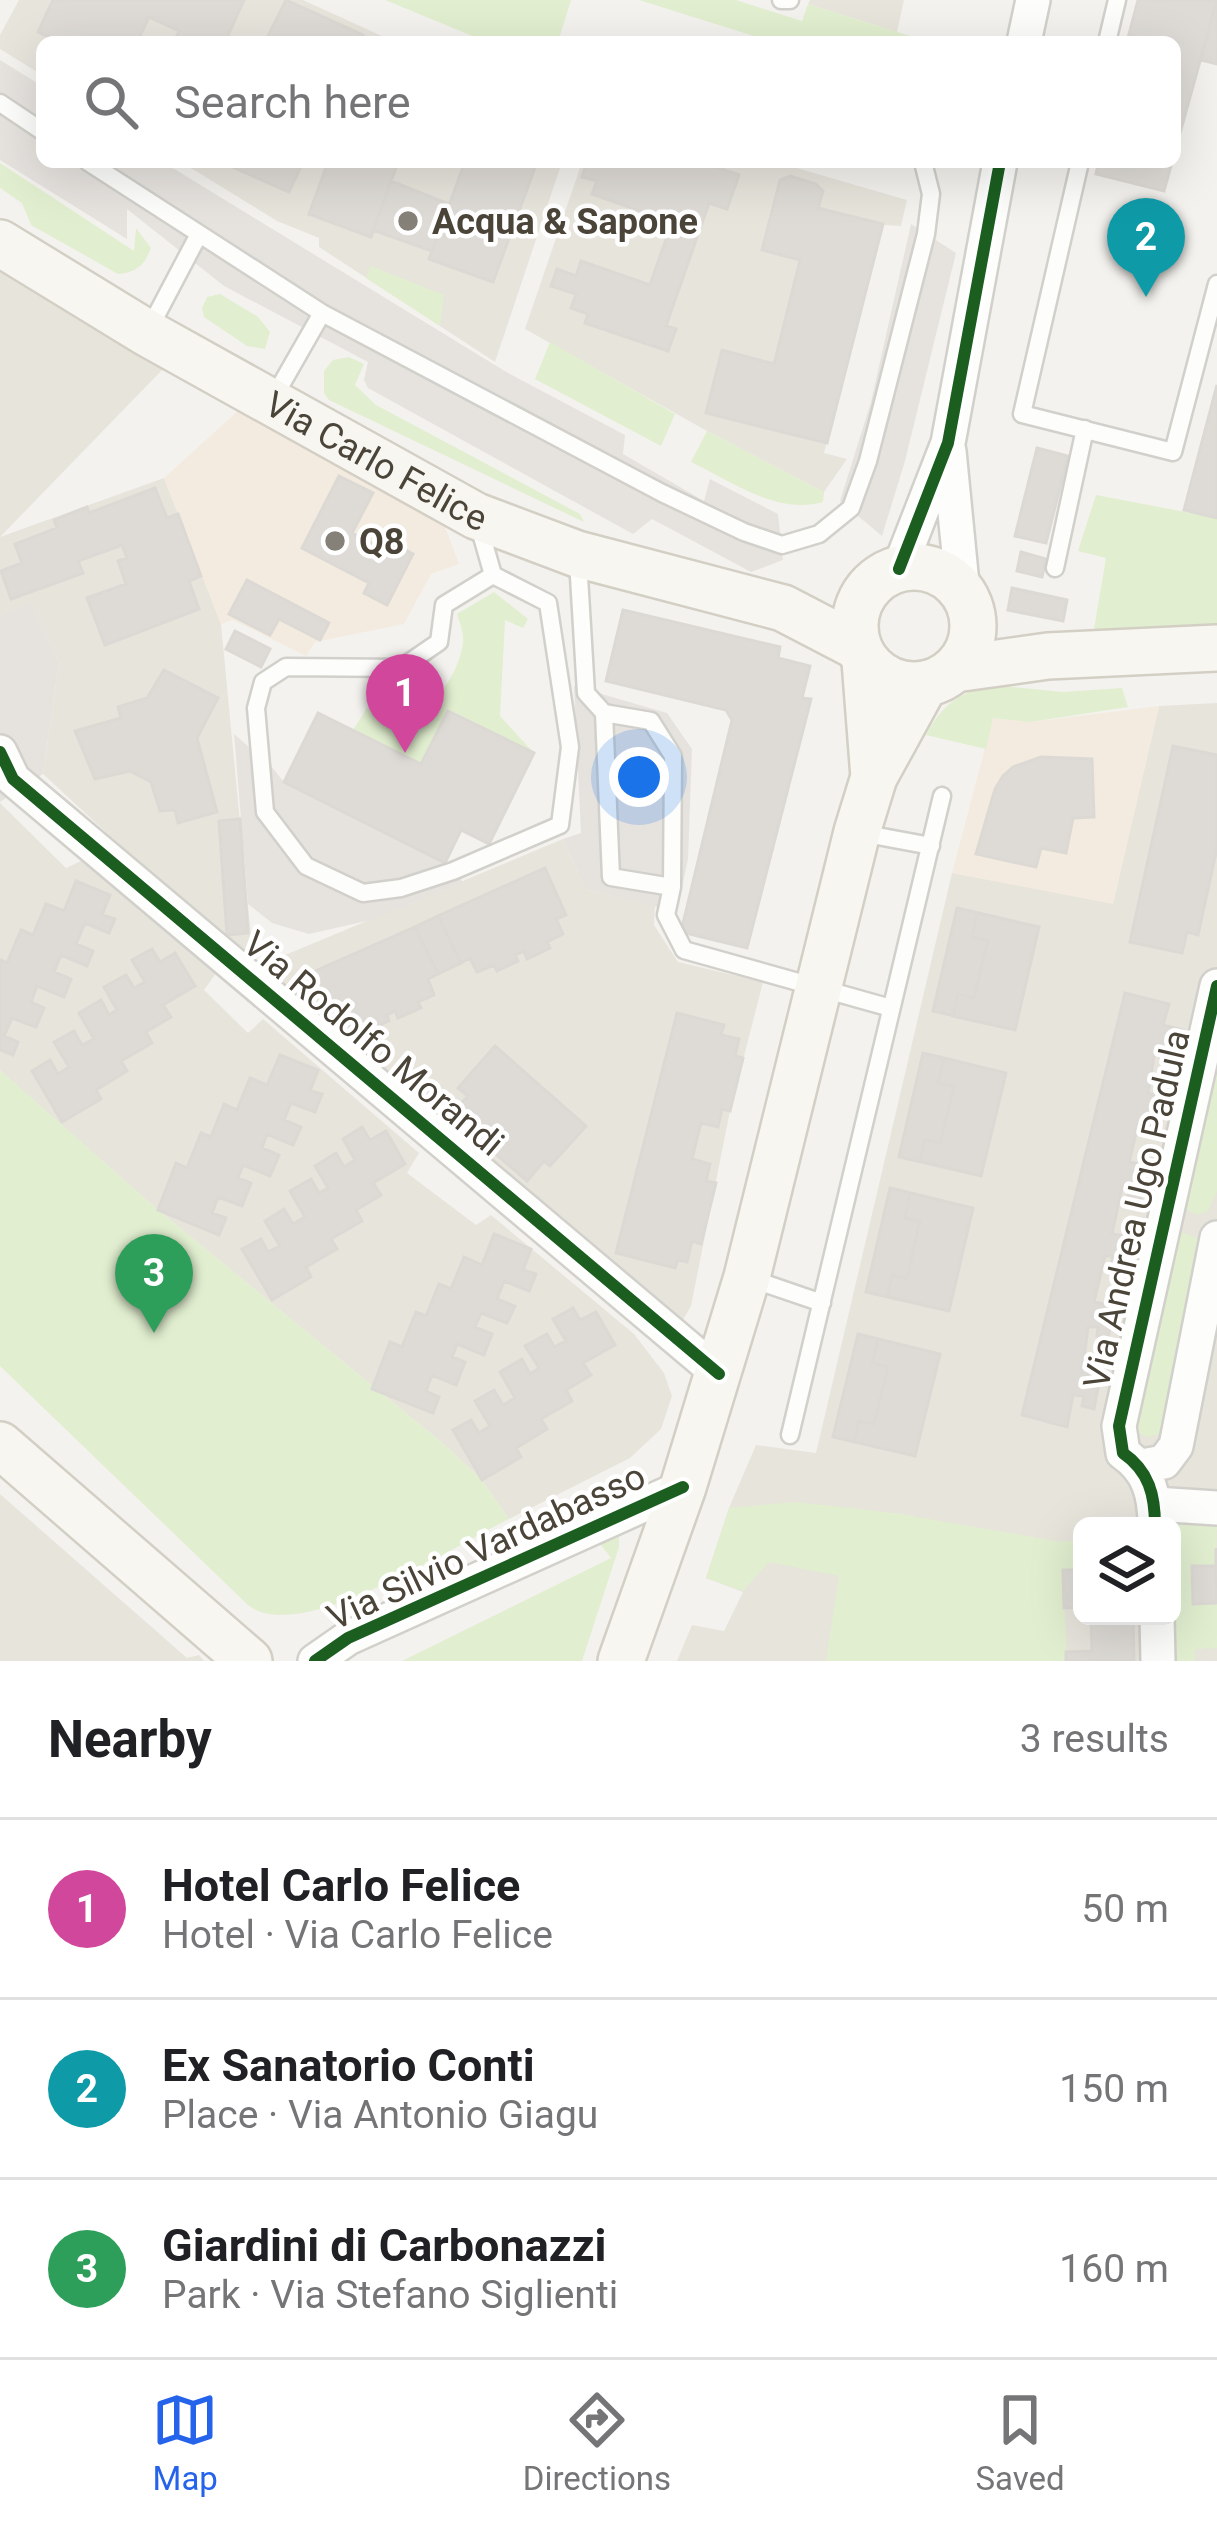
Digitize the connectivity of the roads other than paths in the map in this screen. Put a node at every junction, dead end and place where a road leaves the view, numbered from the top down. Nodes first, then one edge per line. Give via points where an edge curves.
1 (1033, 0) edge
2 (1117, 0) edge
3 (1025, 36) edge
4 (1108, 36) edge
5 (0, 103) edge
6 (36, 126) edge
7 (97, 168) edge
8 (924, 168) edge
9 (999, 168) edge
10 (1079, 168) edge
11 (198, 236) junction
12 (0, 243) edge
13 (1217, 284) edge
14 (322, 314) junction
15 (147, 333) junction
16 (271, 404) junction
17 (1085, 429) junction
18 (948, 443) junction
19 (476, 516) junction
20 (577, 554) junction
21 (1055, 568) dead end
22 (898, 569) junction
23 (493, 574) junction
24 (862, 597) junction
25 (968, 605) junction
26 (783, 608) junction
27 (1217, 648) edge
28 (862, 654) junction
29 (1048, 656) junction
30 (940, 676) junction
31 (604, 713) junction
32 (0, 752) edge
33 (874, 777) junction
34 (942, 796) dead end
35 (856, 832) junction
36 (931, 846) junction
37 (672, 887) junction
38 (819, 986) junction
39 (1217, 986) edge
40 (891, 1008) junction
41 (1164, 1217) junction
42 (1217, 1233) edge
43 (747, 1277) junction
44 (822, 1303) junction
45 (719, 1374) junction
46 (790, 1435) dead end
47 (0, 1445) edge
48 (1142, 1466) junction
49 (683, 1487) junction
50 (1217, 1508) edge
51 (1155, 1515) edge
52 (1157, 1625) edge
53 (249, 1661) edge
54 (315, 1661) edge
55 (621, 1661) edge
56 (1158, 1661) edge

1 - 3 street
2 - 4 lane
5 - 6 lane
7 - 11 lane
8 - 14 lane via 926,234 851,508 819,534 782,545 662,493
9 - 18 street
10 - 17 lane via 1022,414
11 - 14 lane
11 - 15 lane
12 - 15 main road, Via Carlo Felice
13 - 17 lane via 1174,452
14 - 16 lane
15 - 16 main road, Via Carlo Felice
16 - 19 main road, Via Carlo Felice
17 - 21 lane
18 - 22 street
18 - 25 street
19 - 20 main road, Via Carlo Felice
19 - 23 lane
20 - 26 main road, Via Carlo Felice
20 - 31 lane via 586,693
22 - 24 main road
22 - 25 main road via 935,571
23 - 23 lane via 443,605 439,642 400,668 286,667 263,682 256,708 265,812 306,866 364,892 401,888 560,825 570,747 548,603
24 - 26 main road, Via Carlo Felice
24 - 28 main road via 854,630
25 - 29 main road
25 - 30 main road via 966,654
26 - 28 main road, Via Carlo Felice
27 - 29 main road
28 - 30 main road via 892,682
28 - 33 main road, Via Silvio Vardabasso
29 - 30 main road
30 - 33 main road, Via Silvio Vardabasso
31 - 37 lane via 651,721 673,756
31 - 37 lane via 611,877
32 - 45 street, Via Rodolfo Morandi via 13,779
33 - 35 main road, Via Silvio Vardabasso
34 - 36 lane
35 - 36 lane
35 - 38 main road, Via Silvio Vardabasso
36 - 40 lane
37 - 38 lane via 666,915 684,950
38 - 40 lane
38 - 43 main road, Via Silvio Vardabasso
39 - 41 street, Via Andrea Ugo Padula
40 - 44 lane
41 - 42 street, Via Andrea Ugo Padula
41 - 48 street, Via Andrea Ugo Padula via 1119,1426 1123,1453
42 - 48 street, Via Andrea Ugo Padula via 1176,1446 1164,1462
43 - 44 lane
43 - 45 main road, Via Silvio Vardabasso
44 - 46 lane
45 - 49 main road, Via Silvio Vardabasso
47 - 53 main road
48 - 51 street, Via Andrea Ugo Padula
49 - 54 street, Via Silvio Vardabasso via 348,1638
49 - 55 main road, Via Silvio Vardabasso
50 - 51 street, Via Andrea Ugo Padula
52 - 56 street

